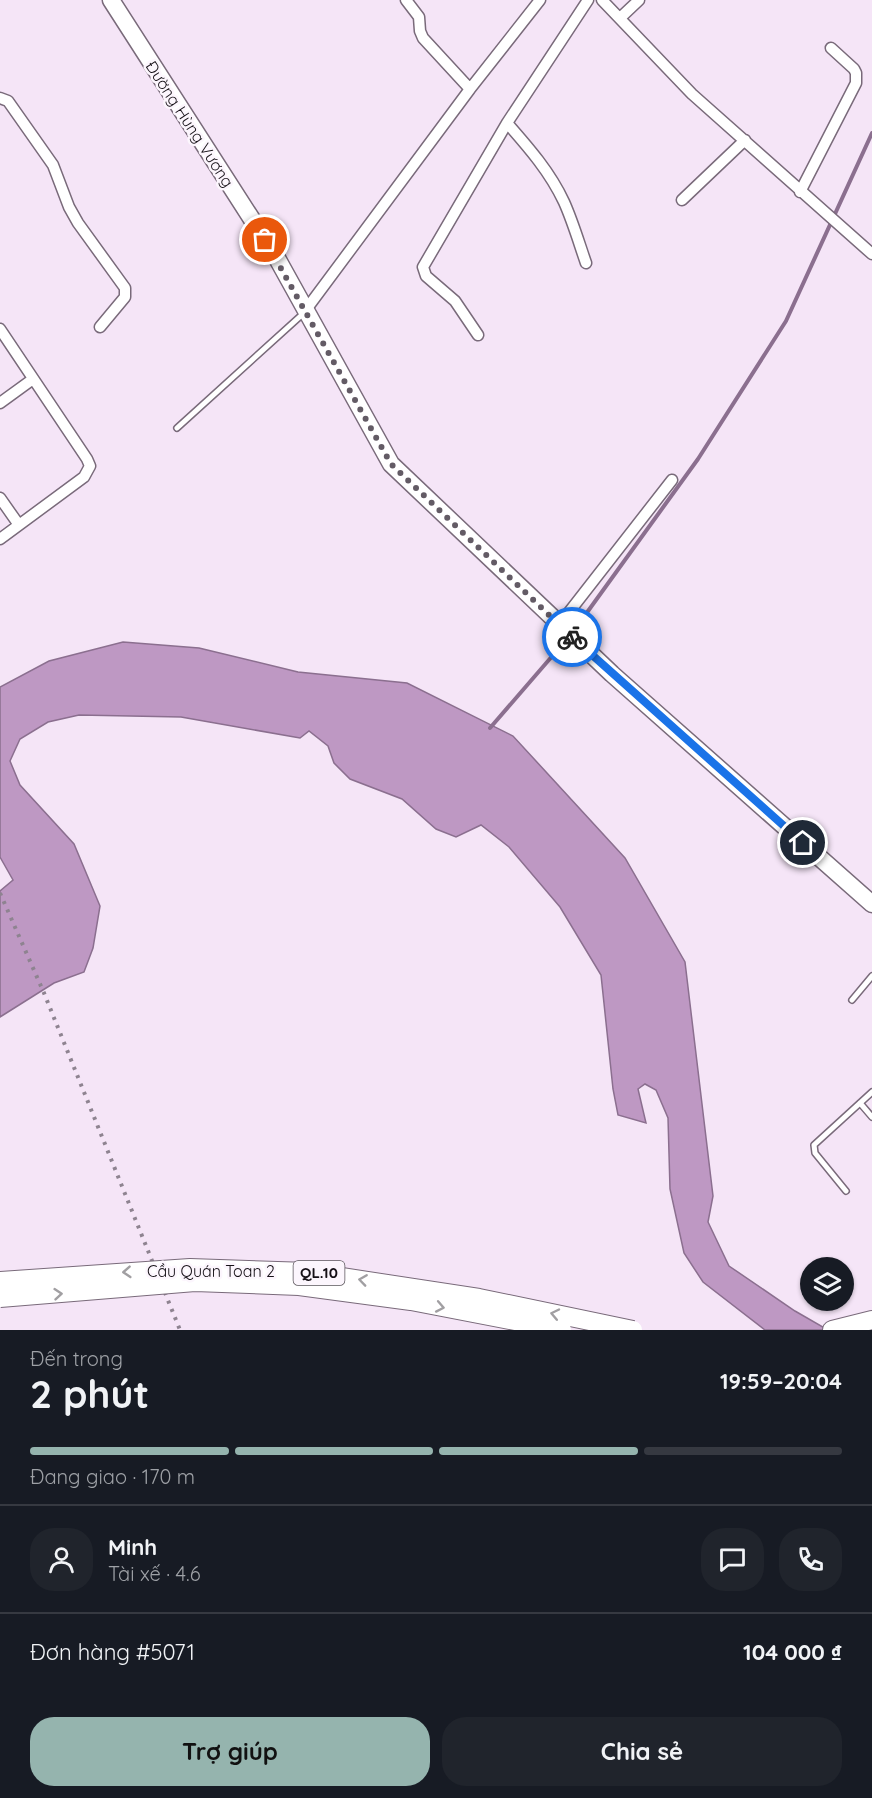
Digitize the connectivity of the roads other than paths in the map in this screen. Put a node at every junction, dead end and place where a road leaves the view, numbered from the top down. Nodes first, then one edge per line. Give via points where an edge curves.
1 (111, 0) edge
2 (406, 0) edge
3 (540, 0) edge
4 (588, 0) edge
5 (602, 0) edge
6 (639, 0) edge
7 (620, 18) junction
8 (831, 48) dead end
9 (470, 89) junction
10 (0, 98) edge
11 (507, 123) junction
12 (745, 140) junction
13 (800, 192) junction
14 (682, 200) dead end
15 (872, 254) edge
16 (586, 263) dead end
17 (305, 311) junction
18 (100, 327) dead end
19 (0, 329) edge
20 (478, 335) dead end
21 (33, 379) junction
22 (0, 403) edge
23 (177, 428) dead end
24 (672, 480) dead end
25 (0, 498) edge
26 (19, 525) junction
27 (0, 539) edge
28 (559, 625) junction
29 (872, 904) edge
30 (872, 976) edge
31 (852, 1000) dead end
32 (872, 1092) edge
33 (860, 1103) junction
34 (872, 1117) edge
35 (846, 1191) dead end
36 (0, 1281) edge
37 (0, 1298) edge
38 (872, 1320) edge
39 (835, 1329) edge
40 (562, 1330) edge
41 (633, 1330) edge

1 - 17 main road, Đường Hùng Vương via 278,260
2 - 9 street via 418,13 421,34
3 - 9 street
4 - 11 street
5 - 7 street
6 - 7 street
7 - 12 street via 668,70
8 - 13 street via 854,69 856,82
9 - 17 street
10 - 18 street via 8,101 47,155 78,223 125,288 125,297
11 - 16 street via 556,187
11 - 20 street via 423,267 426,276 456,301
12 - 13 street
12 - 14 street
13 - 15 street
17 - 23 lane
17 - 28 main road, Đường Hùng Vương via 391,464
19 - 21 street
21 - 22 street
21 - 26 street via 90,466 84,477
24 - 28 street
25 - 26 street
26 - 27 street
28 - 29 main road, Đường Hùng Vương
30 - 31 lane
32 - 33 lane
33 - 34 lane
33 - 35 lane via 814,1145 815,1153
41 -> 36 highway, Cầu Quán Toan 2 / QL.10, bridge via 479,1298 309,1272 190,1268
37 -> 40 highway, Cầu Quán Toan 2 / QL.10, bridge via 195,1282 299,1286 411,1301
38 - 39 highway

